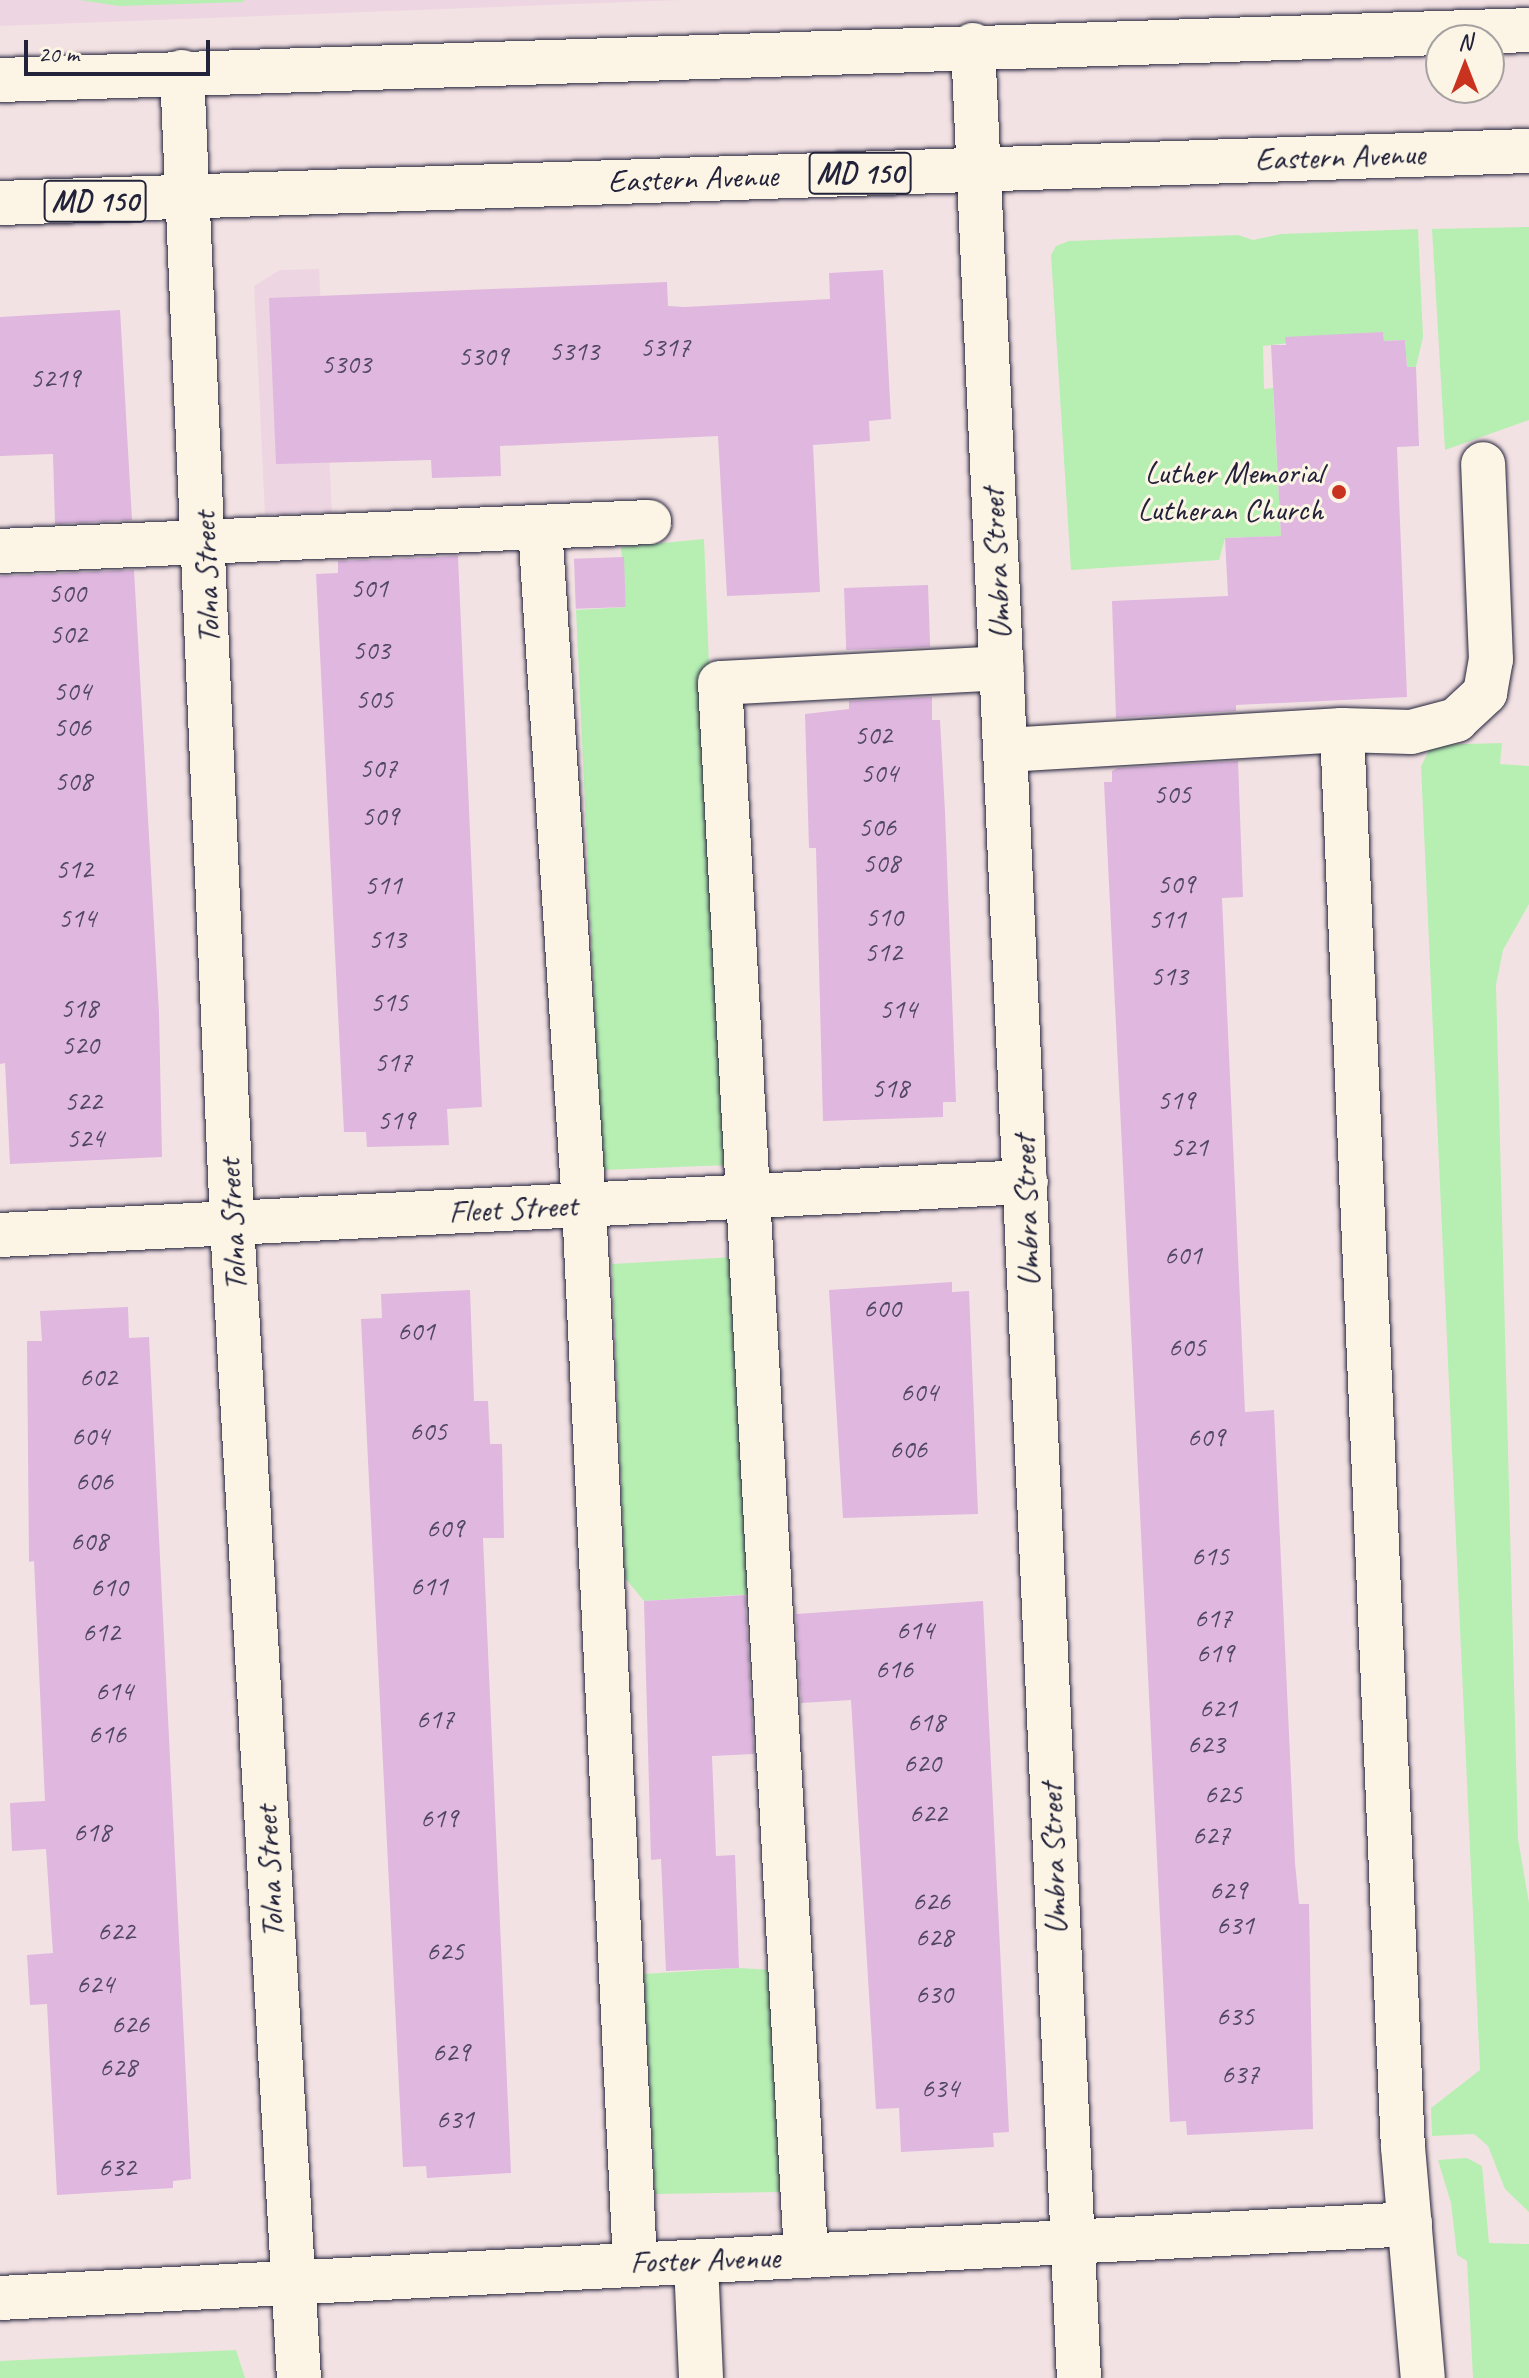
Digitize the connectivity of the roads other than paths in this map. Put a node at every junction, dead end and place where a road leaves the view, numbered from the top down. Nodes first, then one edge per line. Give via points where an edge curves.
1 (1529, 30) edge
2 (973, 45) junction
3 (182, 72) junction
4 (0, 80) edge
5 (1529, 151) edge
6 (979, 168) junction
7 (190, 199) junction
8 (0, 203) edge
9 (1483, 464) dead end
10 (649, 522) dead end
11 (540, 527) junction
12 (206, 541) junction
13 (0, 551) edge
14 (1002, 668) junction
15 (1342, 730) junction
16 (1006, 750) junction
17 (1026, 1182) junction
18 (752, 1196) junction
19 (584, 1205) junction
20 (232, 1224) junction
21 (0, 1235) edge
22 (1410, 2224) junction
23 (1071, 2241) junction
24 (806, 2255) junction
25 (635, 2263) junction
26 (696, 2263) junction
27 (294, 2283) junction
28 (0, 2298) edge
29 (299, 2378) edge
30 (701, 2378) edge
31 (1079, 2378) edge
32 (1423, 2378) edge

1 - 2 street
2 - 3 street
2 - 6 street, Umbra Street
3 - 4 street
3 - 7 street, Tolna Street
5 - 6 street, Eastern Avenue / MD 150
6 - 7 street, Eastern Avenue / MD 150
6 - 14 street, Umbra Street
7 - 8 street, Eastern Avenue / MD 150
7 - 12 street, Tolna Street
9 - 15 street via 1491,660 1485,693 1456,720 1411,732
10 - 11 street
11 - 12 street
11 - 19 street
12 - 13 street
12 - 20 street, Tolna Street
14 - 16 street, Umbra Street
14 - 18 street via 720,683
15 - 16 street
15 - 22 street
16 - 17 street, Umbra Street
17 - 18 street, Fleet Street
17 - 23 street, Umbra Street
18 - 19 street, Fleet Street
18 - 24 street
19 - 20 street, Fleet Street
19 - 25 street
20 - 21 street, Fleet Street
20 - 27 street, Tolna Street
22 - 23 street, Foster Avenue
22 - 32 street
23 - 24 street, Foster Avenue
23 - 31 street, Umbra Street
24 - 26 street, Foster Avenue
25 - 26 street, Foster Avenue
25 - 27 street, Foster Avenue
26 - 30 street
27 - 28 street, Foster Avenue
27 - 29 street, Tolna Street

